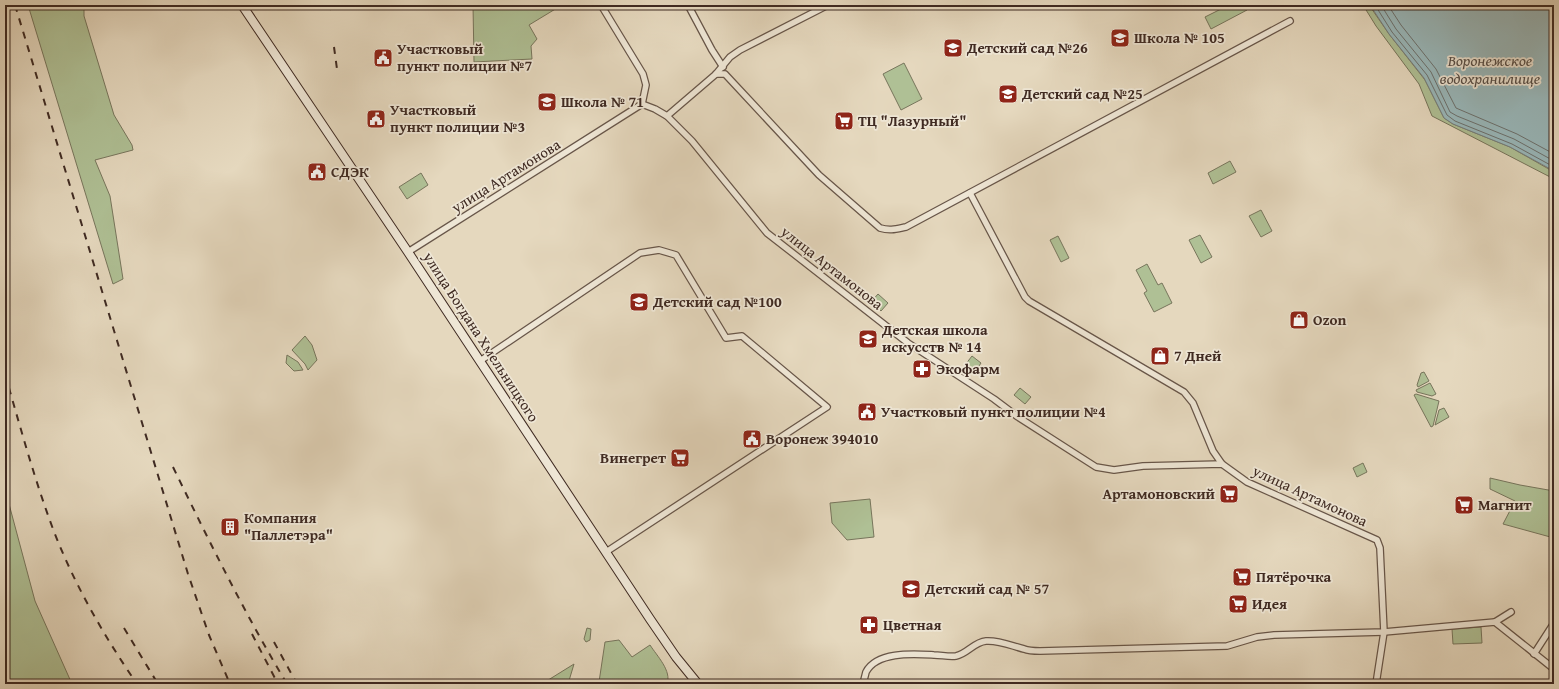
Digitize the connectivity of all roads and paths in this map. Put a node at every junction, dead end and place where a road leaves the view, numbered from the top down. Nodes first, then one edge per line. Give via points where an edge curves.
1 (242, 5) edge
2 (601, 5) edge
3 (688, 5) edge
4 (828, 5) edge
5 (1290, 21) dead end
6 (723, 67) junction
7 (716, 74) junction
8 (642, 104) junction
9 (667, 116) junction
10 (970, 193) junction
11 (408, 252) junction
12 (480, 361) junction
13 (1222, 464) junction
14 (606, 552) junction
15 (1511, 612) dead end
16 (1495, 622) junction
17 (1554, 623) edge
18 (1384, 632) junction
19 (1534, 654) junction
20 (1554, 669) edge
21 (698, 684) edge
22 (863, 684) edge
23 (1376, 684) edge

1 - 11 main road, улица Богдана Хмельницкого
2 - 8 street via 643,74 646,85
3 - 6 street
4 - 6 street via 740,50 730,57
5 - 10 street
6 - 7 street
7 - 9 street
7 - 10 street via 725,74 819,175 880,228 888,230 906,227
8 - 9 street, улица Артамонова
8 - 11 street, улица Артамонова
9 - 13 street, улица Артамонова via 692,141 767,233 908,343 1096,466 1114,470 1143,466
10 - 13 street via 1025,297 1184,392 1193,403 1213,451
11 - 12 main road, улица Богдана Хмельницкого
12 - 14 main road, улица Богдана Хмельницкого
12 - 14 street via 640,253 659,250 676,255 726,338 742,336 827,407
13 - 18 street, улица Артамонова via 1247,482 1377,540 1380,548
14 - 21 main road, улица Богдана Хмельницкого via 676,657
15 - 16 street
16 - 18 street
16 - 19 street
17 - 19 street
18 - 22 street via 1274,635 1224,646 1040,651 986,641 956,656 889,656 866,672
18 - 23 street
19 - 20 street

